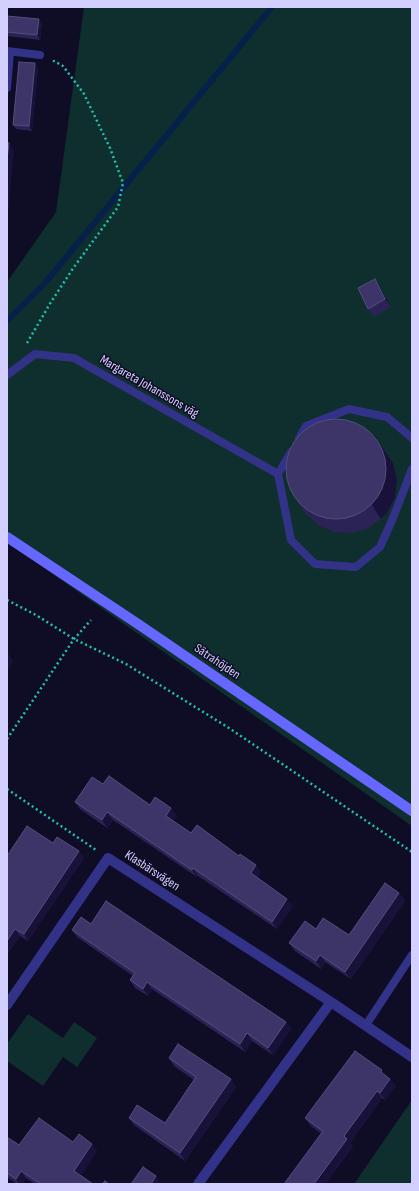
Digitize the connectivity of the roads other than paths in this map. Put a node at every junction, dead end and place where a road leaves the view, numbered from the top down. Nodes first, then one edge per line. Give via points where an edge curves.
1 (8, 51) edge
2 (40, 55) road end
3 (7, 88) edge
4 (7, 375) edge
5 (412, 438) edge
6 (412, 469) edge
7 (278, 474) junction
8 (7, 537) edge
9 (412, 811) edge
10 (412, 955) edge
11 (332, 1002) junction
12 (7, 1005) edge
13 (366, 1025) junction
14 (412, 1057) edge
15 (198, 1184) edge

1 - 2 lane
1 - 3 lane
4 - 7 lane, Margareta Johanssons väg via 35,354 74,358
5 - 7 lane via 387,418 349,409 306,426
6 - 7 lane via 380,547 356,567 315,564 290,540
8 - 9 street, Sätrahöjden
10 - 13 lane
11 - 12 street, Klasbärsvägen via 108,858
11 - 13 street, Klasbärsvägen
11 - 15 street
13 - 14 street, Klasbärsvägen

